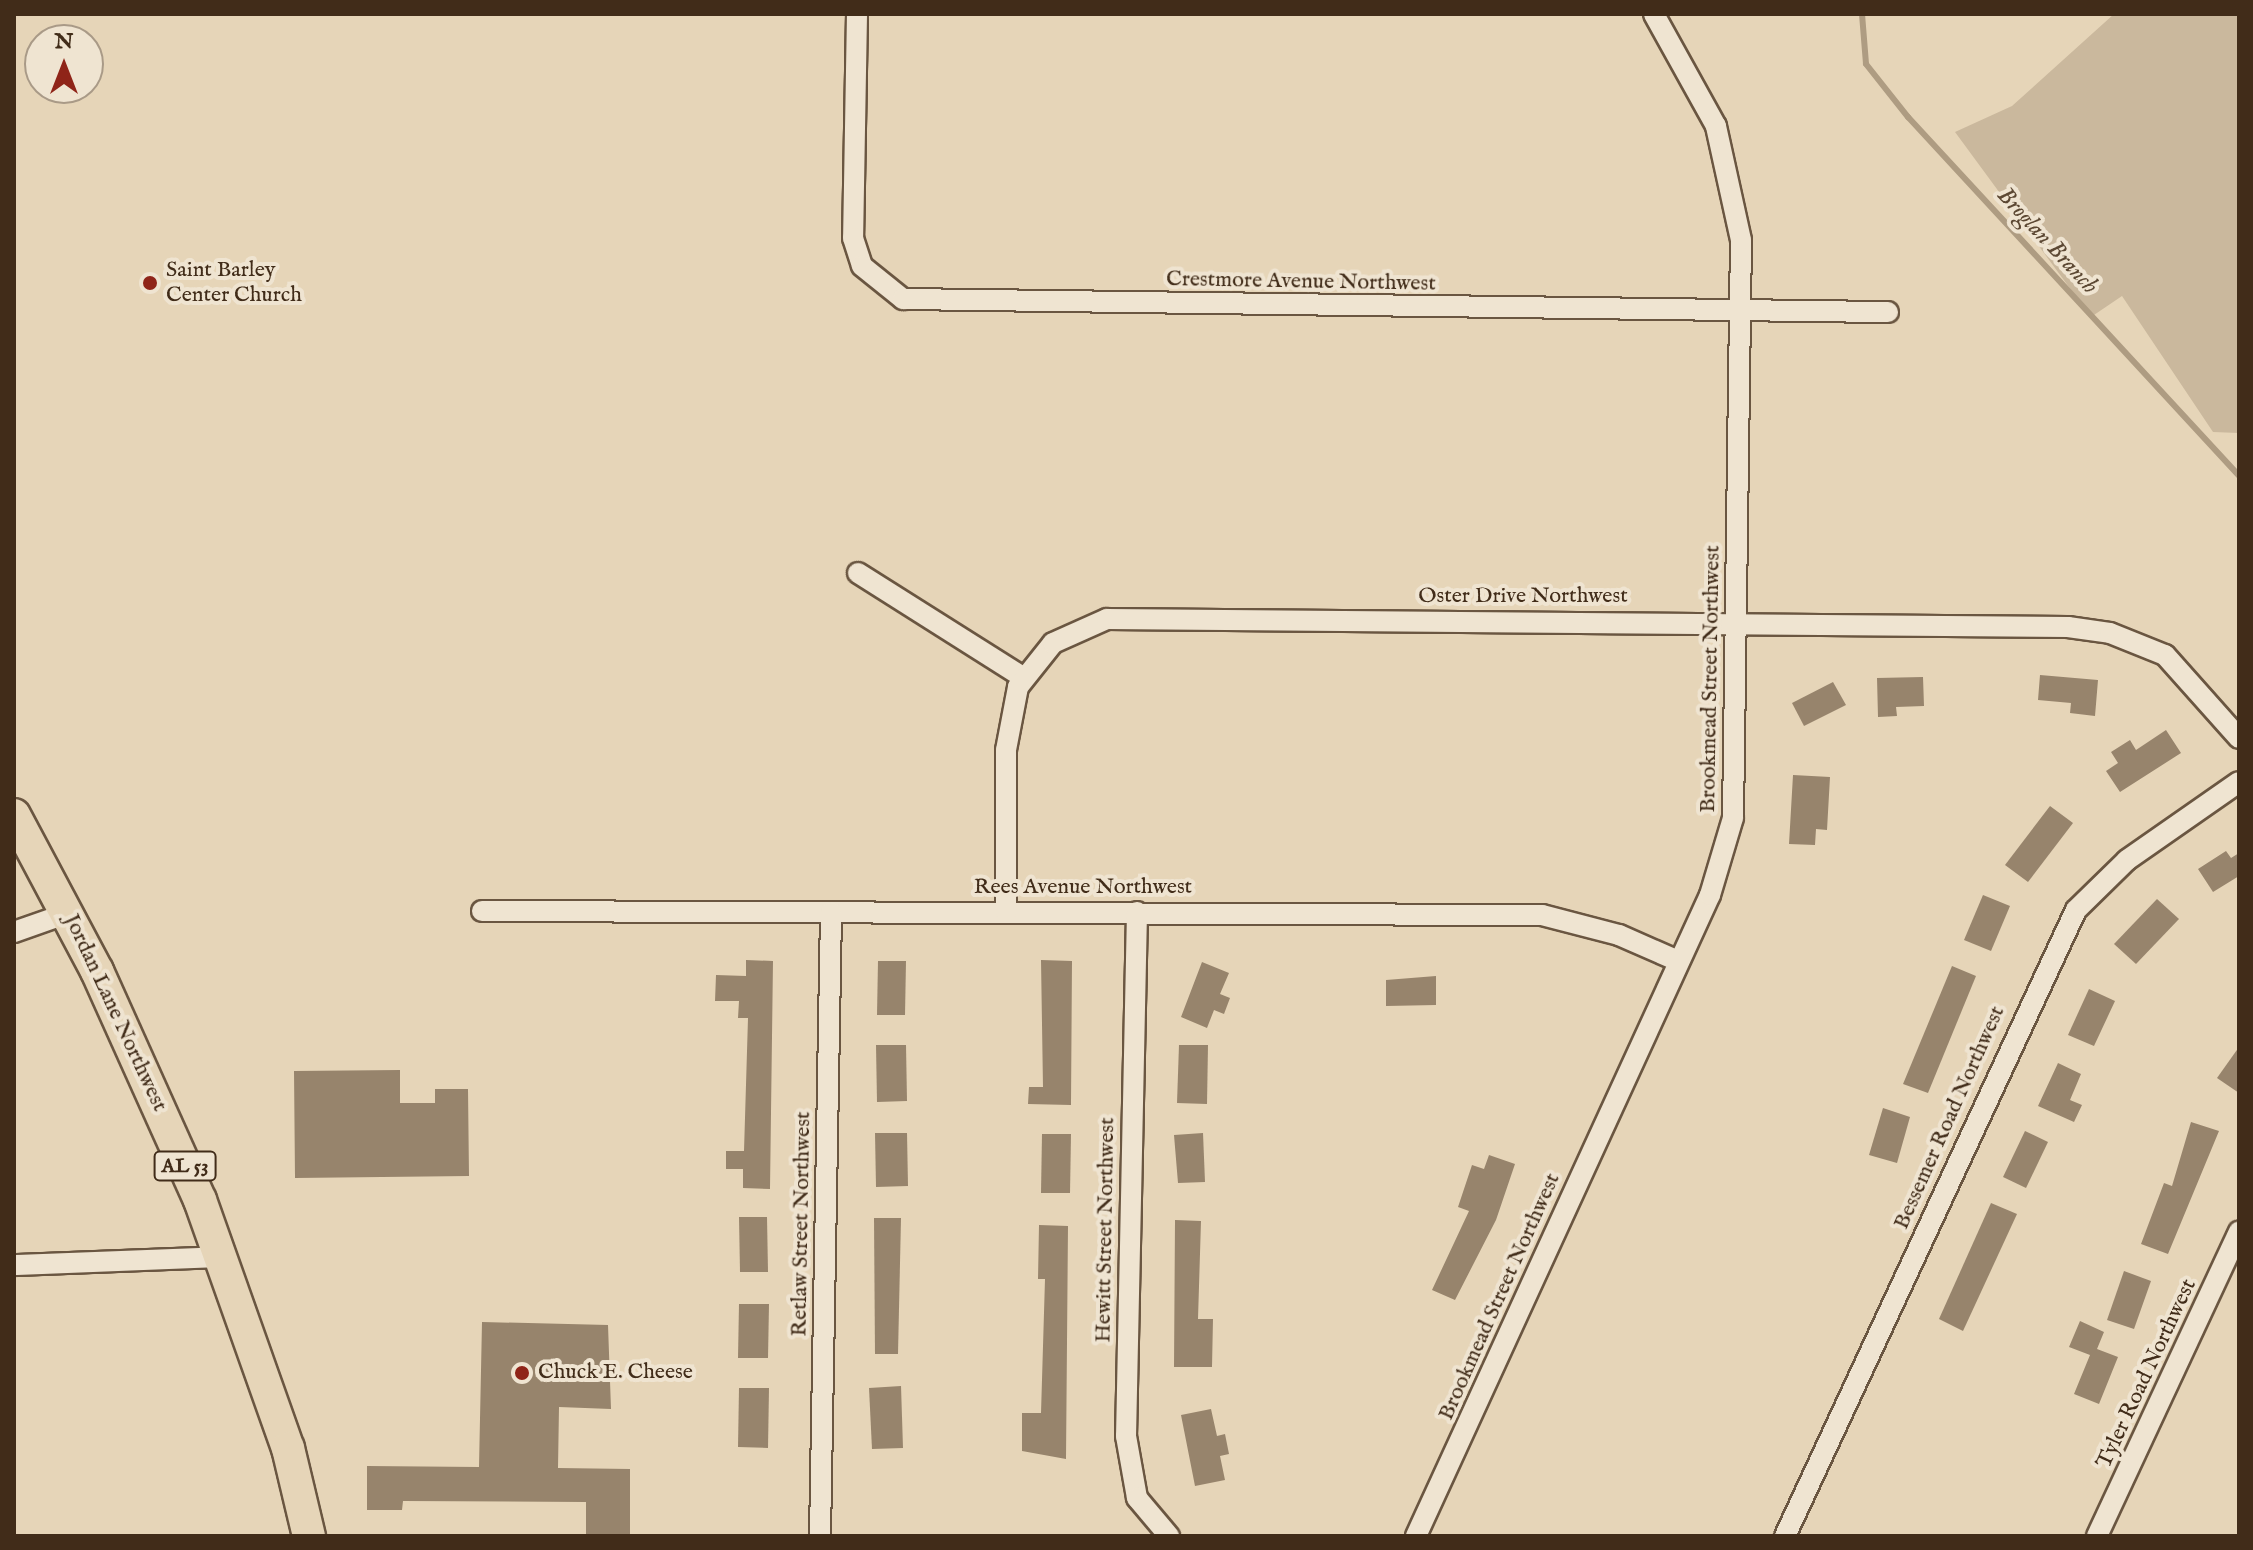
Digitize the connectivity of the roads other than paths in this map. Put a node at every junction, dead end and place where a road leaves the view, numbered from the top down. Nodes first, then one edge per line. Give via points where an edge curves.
1 (857, 14) edge
2 (1654, 14) edge
3 (1741, 310) junction
4 (1888, 312) dead end
5 (858, 573) dead end
6 (1737, 621) junction
7 (1024, 678) junction
8 (2239, 738) edge
9 (2239, 782) edge
10 (14, 815) edge
11 (482, 911) dead end
12 (831, 912) junction
13 (1006, 912) junction
14 (1137, 912) junction
15 (68, 913) junction
16 (14, 932) edge
17 (1676, 960) junction
18 (2239, 1232) edge
19 (222, 1257) junction
20 (14, 1265) edge
21 (309, 1536) edge
22 (820, 1536) edge
23 (1169, 1536) edge
24 (1416, 1536) edge
25 (1785, 1536) edge
26 (2097, 1536) edge

1 - 3 street, Crestmore Avenue Northwest via 853,238 869,274 903,299
2 - 3 street, Brookmead Street Northwest via 1726,156 1741,240
3 - 4 street, Crestmore Avenue Northwest
3 - 6 street, Brookmead Street Northwest
5 - 7 street
6 - 7 street, Oster Drive Northwest via 1107,619 1053,643
6 - 8 street, Oster Drive Northwest via 2053,626 2110,633 2165,655
6 - 17 street, Brookmead Street Northwest via 1733,818 1710,895
7 - 13 street, Oster Drive Northwest via 1011,710 1006,750
9 - 25 street, Bessemer Road Northwest via 2127,860 2076,910
10 - 15 main road, Jordan Lane Northwest / AL 53
11 - 12 street, Rees Avenue Northwest
12 - 13 street, Rees Avenue Northwest
12 - 22 street, Retlaw Street Northwest
13 - 14 street, Rees Avenue Northwest
14 - 17 street, Rees Avenue Northwest via 1542,915 1619,935
14 - 23 street, Hewitt Street Northwest via 1126,1436 1137,1498
15 - 16 street
15 - 19 main road, Jordan Lane Northwest / AL 53
17 - 24 street, Brookmead Street Northwest
18 - 26 street, Tyler Road Northwest
19 - 20 street
19 - 21 main road, Jordan Lane Northwest / AL 53 via 288,1448

